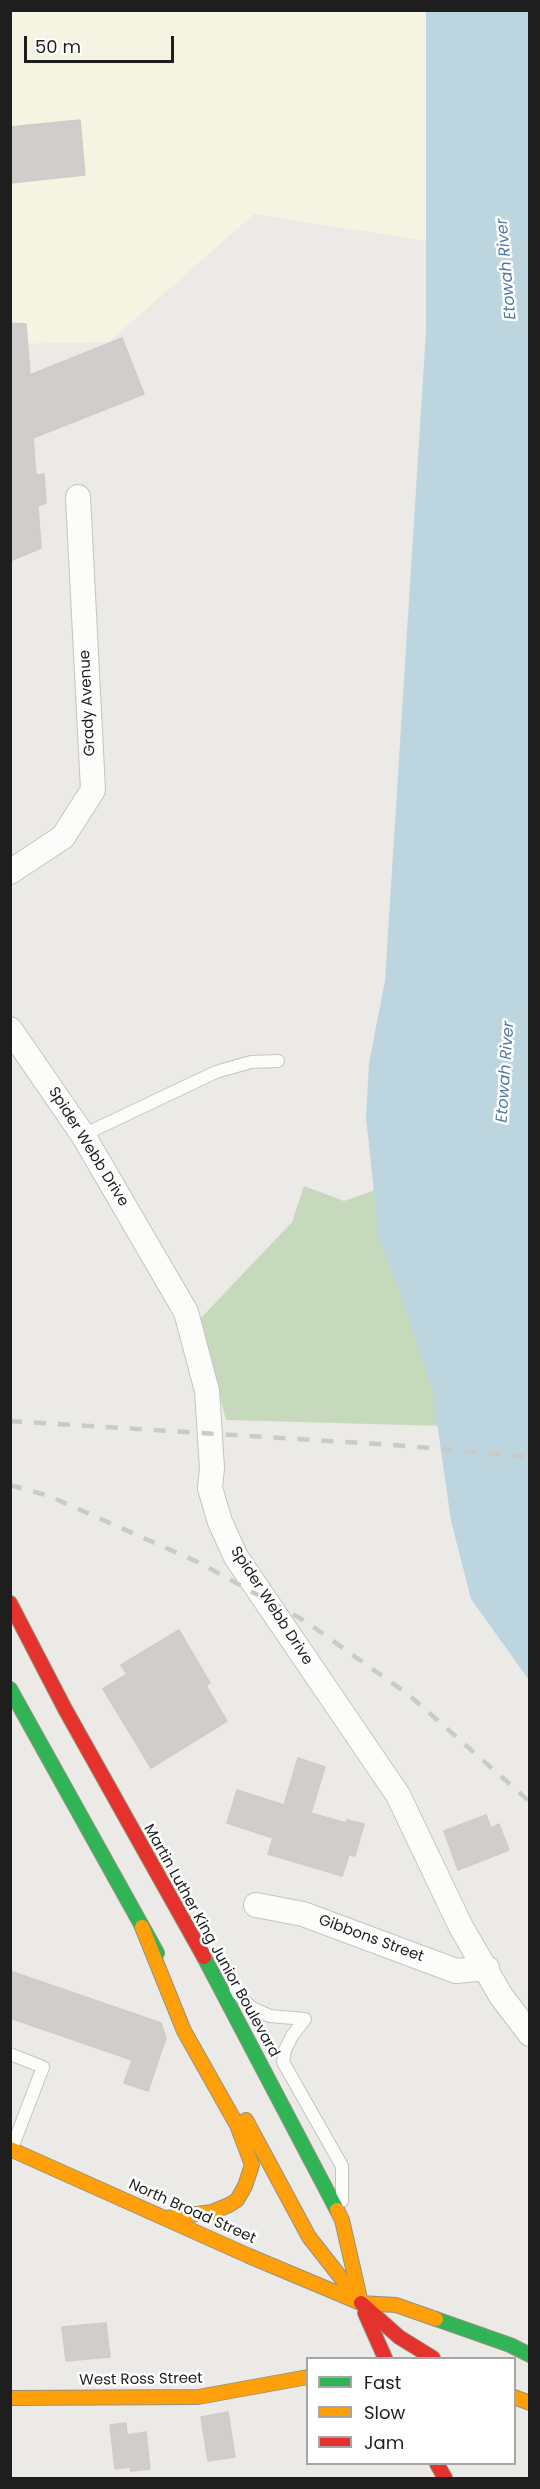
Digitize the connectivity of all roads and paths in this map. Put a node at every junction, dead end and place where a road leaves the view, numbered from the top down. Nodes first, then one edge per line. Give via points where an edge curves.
1 (78, 497) dead end
2 (10, 872) edge
3 (10, 1029) edge
4 (278, 1061) dead end
5 (83, 1135) junction
6 (14, 1618) edge
7 (10, 1689) edge
8 (255, 1905) dead end
9 (142, 1927) junction
10 (203, 1955) junction
11 (487, 1968) junction
12 (530, 2034) edge
13 (10, 2054) edge
14 (11, 2149) edge
15 (167, 2218) junction
16 (342, 2220) junction
17 (361, 2303) junction
18 (530, 2355) edge
19 (385, 2357) edge
20 (431, 2357) edge
21 (306, 2378) edge
22 (10, 2398) edge
23 (439, 2465) edge
24 (453, 2476) edge

1 - 2 street, Grady Avenue via 93,790 63,837
3 - 5 street, Spider Webb Drive
4 - 5 lane via 251,1062 216,1072
5 - 11 street, Spider Webb Drive via 186,1312 207,1391 210,1488 236,1557 398,1795 461,1927
6 - 10 main road, Martin Luther King Junior Boulevard
7 - 9 main road
8 - 11 street, Gibbons Street via 303,1914 456,1971
9 - 15 main road via 184,2031 237,2125 252,2165 237,2200 229,2205 212,2212
9 - 17 main road via 309,2237
10 - 16 main road, Martin Luther King Junior Boulevard
10 - 16 lane via 252,2008 270,2016 305,2019 292,2036 283,2062 342,2166
11 - 12 street, Spider Webb Drive via 501,1996
13 - 14 lane via 43,2067
14 - 15 main road, North Broad Street
15 - 17 main road, North Broad Street
16 - 17 main road, Martin Luther King Junior Boulevard
17 - 18 main road via 396,2305
17 - 19 main road
17 - 20 main road via 399,2337
21 - 22 main road, West Ross Street via 198,2397
23 - 24 main road

